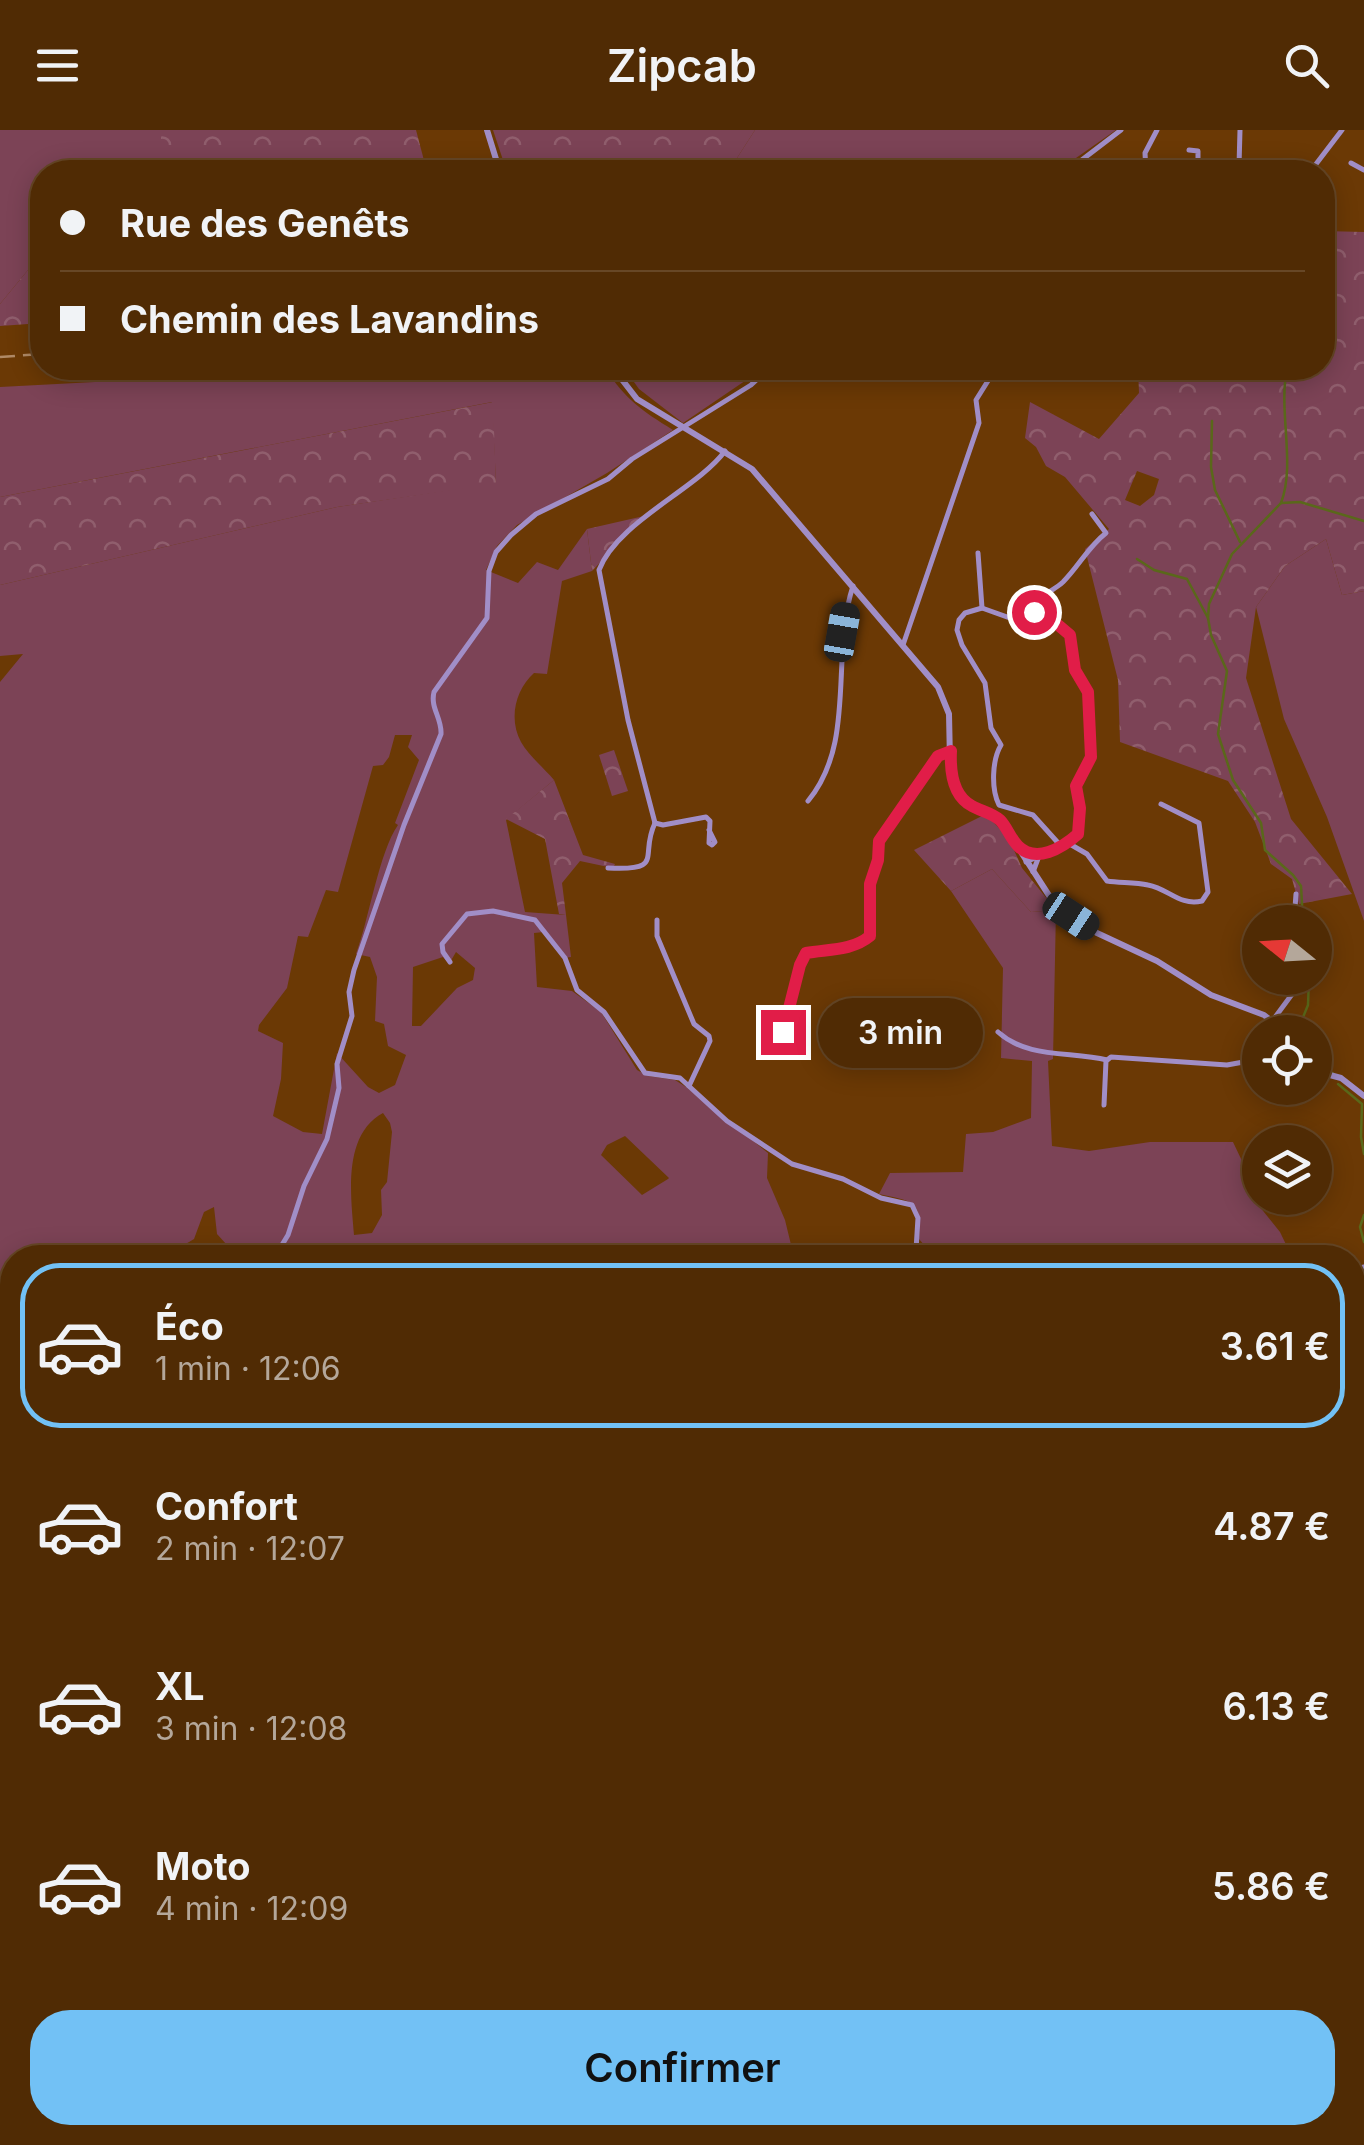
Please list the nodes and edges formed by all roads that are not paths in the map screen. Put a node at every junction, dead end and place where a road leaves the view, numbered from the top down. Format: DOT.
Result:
graph roads {
  1 [pos="487,130"];
  2 [pos="1121,130"];
  3 [pos="1158,130"];
  4 [pos="1240,130"];
  5 [pos="1342,130"];
  6 [pos="1189,150"];
  7 [pos="496,160"];
  8 [pos="1082,160"];
  9 [pos="1145,160"];
  10 [pos="1198,160"];
  11 [pos="1239,160"];
  12 [pos="1318,160"];
  13 [pos="1351,163"];
  14 [pos="1364,170"];
  15 [pos="620,380"];
  16 [pos="756,380"];
  17 [pos="988,380"];
  18 [pos="681,428"];
  19 [pos="725,451"];
  20 [pos="1092,514"];
  21 [pos="978,553"];
  22 [pos="852,586"];
  23 [pos="982,608"];
  24 [pos="1035,618"];
  25 [pos="902,648"];
  26 [pos="951,751"];
  27 [pos="808,801"];
  28 [pos="1160,804"];
  29 [pos="655,822"];
  30 [pos="709,830"];
  31 [pos="1015,844"];
  32 [pos="1064,844"];
  33 [pos="1039,856"];
  34 [pos="1025,862"];
  35 [pos="608,868"];
  36 [pos="1032,875"];
  37 [pos="1296,894"];
  38 [pos="1295,905"];
  39 [pos="658,920"];
  40 [pos="450,962"];
  41 [pos="1261,1015"];
  42 [pos="783,1032"];
  43 [pos="998,1032"];
  44 [pos="1107,1060"];
  45 [pos="1242,1062"];
  46 [pos="1332,1075"];
  47 [pos="689,1086"];
  48 [pos="1364,1096"];
  49 [pos="1104,1105"];
  50 [pos="282,1245"];
  51 [pos="917,1245"];
  1 -- 7 [label="street"];
  2 -- 8 [label="street"];
  3 -- 9 [label="street"];
  4 -- 11 [label="street"];
  5 -- 12 [label="street"];
  6 -- 10 [label="street"];
  13 -- 14 [label="street"];
  15 -- 18 [label="street"];
  16 -- 18 [label="street"];
  17 -- 25 [label="street"];
  18 -- 19 [label="street"];
  18 -- 50 [label="street"];
  19 -- 22 [label="street"];
  19 -- 29 [label="street"];
  20 -- 24 [label="street"];
  21 -- 23 [label="street"];
  22 -- 25 [label="street"];
  22 -- 27 [label="street"];
  23 -- 24 [label="street"];
  23 -- 32 [label="street"];
  24 -- 32 [label="street"];
  25 -- 26 [label="street"];
  26 -- 31 [label="street"];
  26 -- 42 [label="street"];
  28 -- 32 [label="street"];
  29 -- 30 [label="street"];
  29 -- 35 [label="street"];
  31 -- 33 [label="street"];
  31 -- 34 [label="street"];
  32 -- 33 [label="street"];
  33 -- 34 [label="street"];
  33 -- 36 [label="street"];
  34 -- 36 [label="street"];
  36 -- 41 [label="street"];
  37 -- 38 [label="street"];
  39 -- 47 [label="street"];
  40 -- 47 [label="street"];
  43 -- 44 [label="street"];
  44 -- 45 [label="street"];
  44 -- 49 [label="street"];
  46 -- 48 [label="street"];
  47 -- 51 [label="street"];
}
